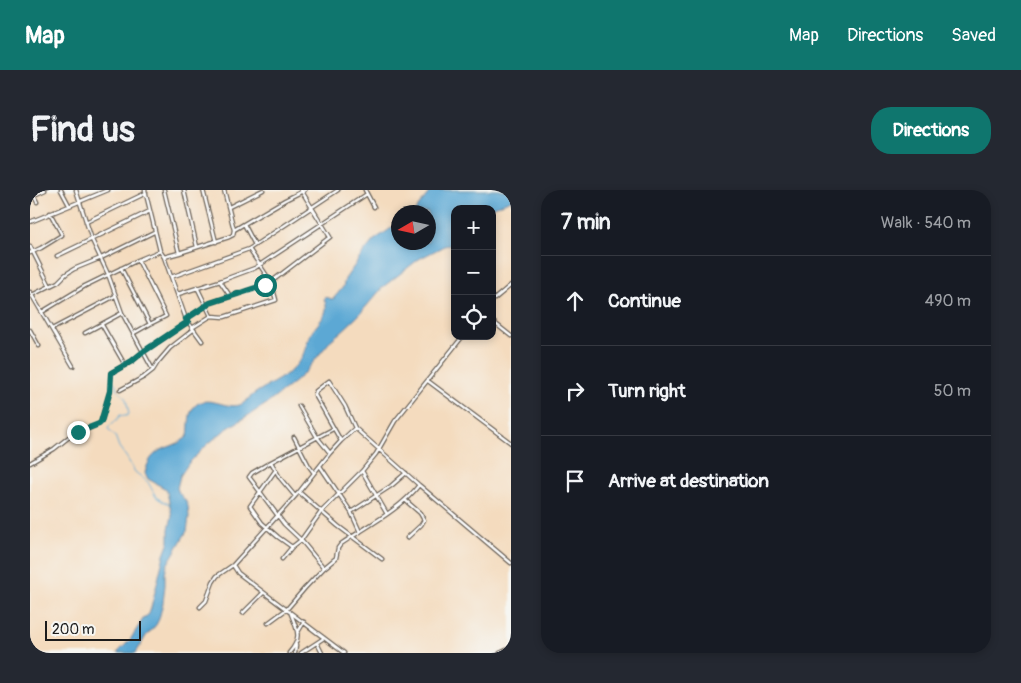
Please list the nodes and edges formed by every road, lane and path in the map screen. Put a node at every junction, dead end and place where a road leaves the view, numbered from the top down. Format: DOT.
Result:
graph roads {
  1 [pos="31,190"];
  2 [pos="45,190"];
  3 [pos="61,190"];
  4 [pos="76,190"];
  5 [pos="108,190"];
  6 [pos="164,190"];
  7 [pos="184,190"];
  8 [pos="203,190"];
  9 [pos="224,190"];
  10 [pos="264,190"];
  11 [pos="303,190"];
  12 [pos="338,190"];
  13 [pos="365,190"];
  14 [pos="145,192"];
  15 [pos="367,194"];
  16 [pos="34,195"];
  17 [pos="79,201"];
  18 [pos="37,202"];
  19 [pos="69,205"];
  20 [pos="229,207"];
  21 [pos="312,207"];
  22 [pos="374,207"];
  23 [pos="150,211"];
  24 [pos="50,213"];
  25 [pos="30,222"];
  26 [pos="86,222"];
  27 [pos="244,224"];
  28 [pos="322,224"];
  29 [pos="234,230"];
  30 [pos="155,232"];
  31 [pos="92,240"];
  32 [pos="216,242"];
  33 [pos="255,245"];
  34 [pos="30,246"];
  35 [pos="197,247"];
  36 [pos="249,249"];
  37 [pos="160,251"];
  38 [pos="31,252"];
  39 [pos="179,253"];
  40 [pos="57,256"];
  41 [pos="164,256"];
  42 [pos="100,258"];
  43 [pos="138,260"];
  44 [pos="260,265"];
  45 [pos="121,268"];
  46 [pos="108,274"];
  47 [pos="170,277"];
  48 [pos="220,281"];
  49 [pos="271,282"];
  50 [pos="511,285"];
  51 [pos="50,286"];
  52 [pos="197,287"];
  53 [pos="30,292"];
  54 [pos="178,294"];
  55 [pos="32,295"];
  56 [pos="115,296"];
  57 [pos="230,296"];
  58 [pos="496,298"];
  59 [pos="206,306"];
  60 [pos="42,312"];
  61 [pos="122,313"];
  62 [pos="211,316"];
  63 [pos="187,320"];
  64 [pos="150,324"];
  65 [pos="496,324"];
  66 [pos="102,325"];
  67 [pos="52,329"];
  68 [pos="192,329"];
  69 [pos="30,330"];
  70 [pos="85,333"];
  71 [pos="134,333"];
  72 [pos="511,336"];
  73 [pos="460,340"];
  74 [pos="202,341"];
  75 [pos="39,346"];
  76 [pos="143,352"];
  77 [pos="125,365"];
  78 [pos="73,366"];
  79 [pos="153,370"];
  80 [pos="428,381"];
  81 [pos="120,390"];
  82 [pos="299,406"];
  83 [pos="355,428"];
  84 [pos="333,429"];
  85 [pos="294,437"];
  86 [pos="318,437"];
  87 [pos="341,441"];
  88 [pos="511,443"];
  89 [pos="298,447"];
  90 [pos="379,448"];
  91 [pos="330,453"];
  92 [pos="271,462"];
  93 [pos="30,463"];
  94 [pos="320,466"];
  95 [pos="275,471"];
  96 [pos="362,471"];
  97 [pos="314,472"];
  98 [pos="406,473"];
  99 [pos="419,485"];
  100 [pos="260,492"];
  101 [pos="299,492"];
  102 [pos="339,494"];
  103 [pos="295,496"];
  104 [pos="377,496"];
  105 [pos="405,500"];
  106 [pos="321,512"];
  107 [pos="350,512"];
  108 [pos="387,514"];
  109 [pos="278,516"];
  110 [pos="267,528"];
  111 [pos="360,532"];
  112 [pos="352,536"];
  113 [pos="407,538"];
  114 [pos="301,540"];
  115 [pos="292,547"];
  116 [pos="282,558"];
  117 [pos="382,559"];
  118 [pos="511,563"];
  119 [pos="233,565"];
  120 [pos="324,568"];
  121 [pos="263,593"];
  122 [pos="200,607"];
  123 [pos="287,609"];
  124 [pos="290,612"];
  125 [pos="243,613"];
  126 [pos="304,622"];
  127 [pos="268,623"];
  128 [pos="298,632"];
  129 [pos="324,638"];
  130 [pos="317,643"];
  131 [pos="296,645"];
  132 [pos="511,648"];
  133 [pos="289,653"];
  134 [pos="295,653"];
  135 [pos="301,653"];
  136 [pos="322,653"];
  137 [pos="344,653"];
  138 [pos="500,653"];
  1 -- 16 [label="street"];
  2 -- 16 [label="street"];
  3 -- 19 [label="street"];
  4 -- 17 [label="street"];
  5 -- 17 [label="street"];
  6 -- 39 [label="street"];
  7 -- 35 [label="street"];
  8 -- 32 [label="street"];
  9 -- 20 [label="street"];
  10 -- 20 [label="street"];
  11 -- 21 [label="street"];
  11 -- 27 [label="street"];
  12 -- 21 [label="street"];
  13 -- 15 [label="street"];
  14 -- 23 [label="street"];
  14 -- 26 [label="street"];
  15 -- 22 [label="street"];
  15 -- 28 [label="street"];
  16 -- 18 [label="street"];
  17 -- 19 [label="street"];
  17 -- 26 [label="street"];
  19 -- 24 [label="street"];
  20 -- 29 [label="street"];
  21 -- 28 [label="street"];
  21 -- 33 [label="street"];
  23 -- 30 [label="street"];
  23 -- 31 [label="street"];
  24 -- 25 [label="street"];
  24 -- 38 [label="street"];
  26 -- 31 [label="street"];
  27 -- 29 [label="street"];
  27 -- 33 [label="street"];
  28 -- 44 [label="street"];
  28 -- 49 [label="street"];
  29 -- 32 [label="street"];
  30 -- 37 [label="street"];
  30 -- 42 [label="street"];
  31 -- 40 [label="street"];
  31 -- 42 [label="street"];
  32 -- 35 [label="street"];
  33 -- 36 [label="street"];
  34 -- 38 [label="street"];
  35 -- 39 [label="street"];
  36 -- 44 [label="street"];
  36 -- 47 [label="street"];
  37 -- 41 [label="street"];
  37 -- 43 [label="street"];
  38 -- 51 [label="street"];
  39 -- 41 [label="street"];
  41 -- 47 [label="street"];
  42 -- 46 [label="street"];
  42 -- 51 [label="street"];
  43 -- 45 [label="street"];
  43 -- 64 [label="street"];
  44 -- 48 [label="street"];
  44 -- 49 [label="street"];
  45 -- 46 [label="street"];
  45 -- 64 [label="street"];
  46 -- 56 [label="street"];
  46 -- 60 [label="street"];
  47 -- 54 [label="street"];
  48 -- 52 [label="street"];
  48 -- 57 [label="street"];
  49 -- 57 [label="street"];
  49 -- 62 [label="street"];
  50 -- 58 [label="street"];
  51 -- 55 [label="street"];
  52 -- 54 [label="street"];
  52 -- 59 [label="street"];
  53 -- 55 [label="street"];
  54 -- 63 [label="street"];
  55 -- 60 [label="street"];
  56 -- 61 [label="street"];
  56 -- 67 [label="street"];
  57 -- 59 [label="street"];
  59 -- 62 [label="street"];
  59 -- 63 [label="street"];
  60 -- 67 [label="street"];
  61 -- 66 [label="street"];
  61 -- 71 [label="street"];
  62 -- 68 [label="street"];
  63 -- 68 [label="street"];
  63 -- 76 [label="street"];
  64 -- 71 [label="street"];
  65 -- 72 [label="street"];
  66 -- 70 [label="street"];
  66 -- 77 [label="street"];
  67 -- 78 [label="street"];
  68 -- 74 [label="street"];
  68 -- 79 [label="street"];
  69 -- 75 [label="street"];
  71 -- 76 [label="street"];
  73 -- 80 [label="street"];
  76 -- 77 [label="street"];
  76 -- 79 [label="street"];
  77 -- 93 [label="street"];
  79 -- 81 [label="street"];
  80 -- 88 [label="street"];
  80 -- 90 [label="street"];
  82 -- 86 [label="street"];
  83 -- 84 [label="street"];
  83 -- 87 [label="street"];
  83 -- 90 [label="street"];
  84 -- 86 [label="street"];
  84 -- 87 [label="street"];
  85 -- 89 [label="street"];
  86 -- 89 [label="street"];
  86 -- 91 [label="street"];
  87 -- 91 [label="street"];
  89 -- 92 [label="street"];
  89 -- 97 [label="street"];
  90 -- 96 [label="street"];
  90 -- 98 [label="street"];
  91 -- 94 [label="street"];
  92 -- 95 [label="street"];
  92 -- 100 [label="street"];
  94 -- 97 [label="street"];
  94 -- 102 [label="street"];
  95 -- 100 [label="street"];
  95 -- 103 [label="street"];
  96 -- 102 [label="street"];
  96 -- 104 [label="street"];
  97 -- 101 [label="street"];
  98 -- 99 [label="street"];
  98 -- 104 [label="street"];
  99 -- 105 [label="street"];
  99 -- 118 [label="street"];
  100 -- 109 [label="street"];
  100 -- 110 [label="street"];
  101 -- 103 [label="street"];
  101 -- 106 [label="street"];
  102 -- 106 [label="street"];
  102 -- 107 [label="street"];
  103 -- 109 [label="street"];
  104 -- 107 [label="street"];
  104 -- 108 [label="street"];
  105 -- 108 [label="street"];
  105 -- 113 [label="street"];
  106 -- 112 [label="street"];
  106 -- 114 [label="street"];
  107 -- 111 [label="street"];
  108 -- 111 [label="street"];
  109 -- 110 [label="street"];
  109 -- 114 [label="street"];
  110 -- 115 [label="street"];
  110 -- 119 [label="street"];
  111 -- 112 [label="street"];
  112 -- 117 [label="street"];
  112 -- 120 [label="street"];
  114 -- 115 [label="street"];
  114 -- 120 [label="street"];
  115 -- 116 [label="street"];
  119 -- 121 [label="street"];
  119 -- 122 [label="street"];
  120 -- 123 [label="street"];
  121 -- 123 [label="street"];
  121 -- 125 [label="street"];
  123 -- 124 [label="street"];
  123 -- 127 [label="street"];
  124 -- 126 [label="street"];
  124 -- 128 [label="street"];
  126 -- 128 [label="street"];
  126 -- 129 [label="street"];
  128 -- 131 [label="street"];
  129 -- 130 [label="street"];
  129 -- 137 [label="street"];
  130 -- 135 [label="street"];
  130 -- 136 [label="street"];
  131 -- 133 [label="street"];
  131 -- 134 [label="street"];
  132 -- 138 [label="street"];
}
